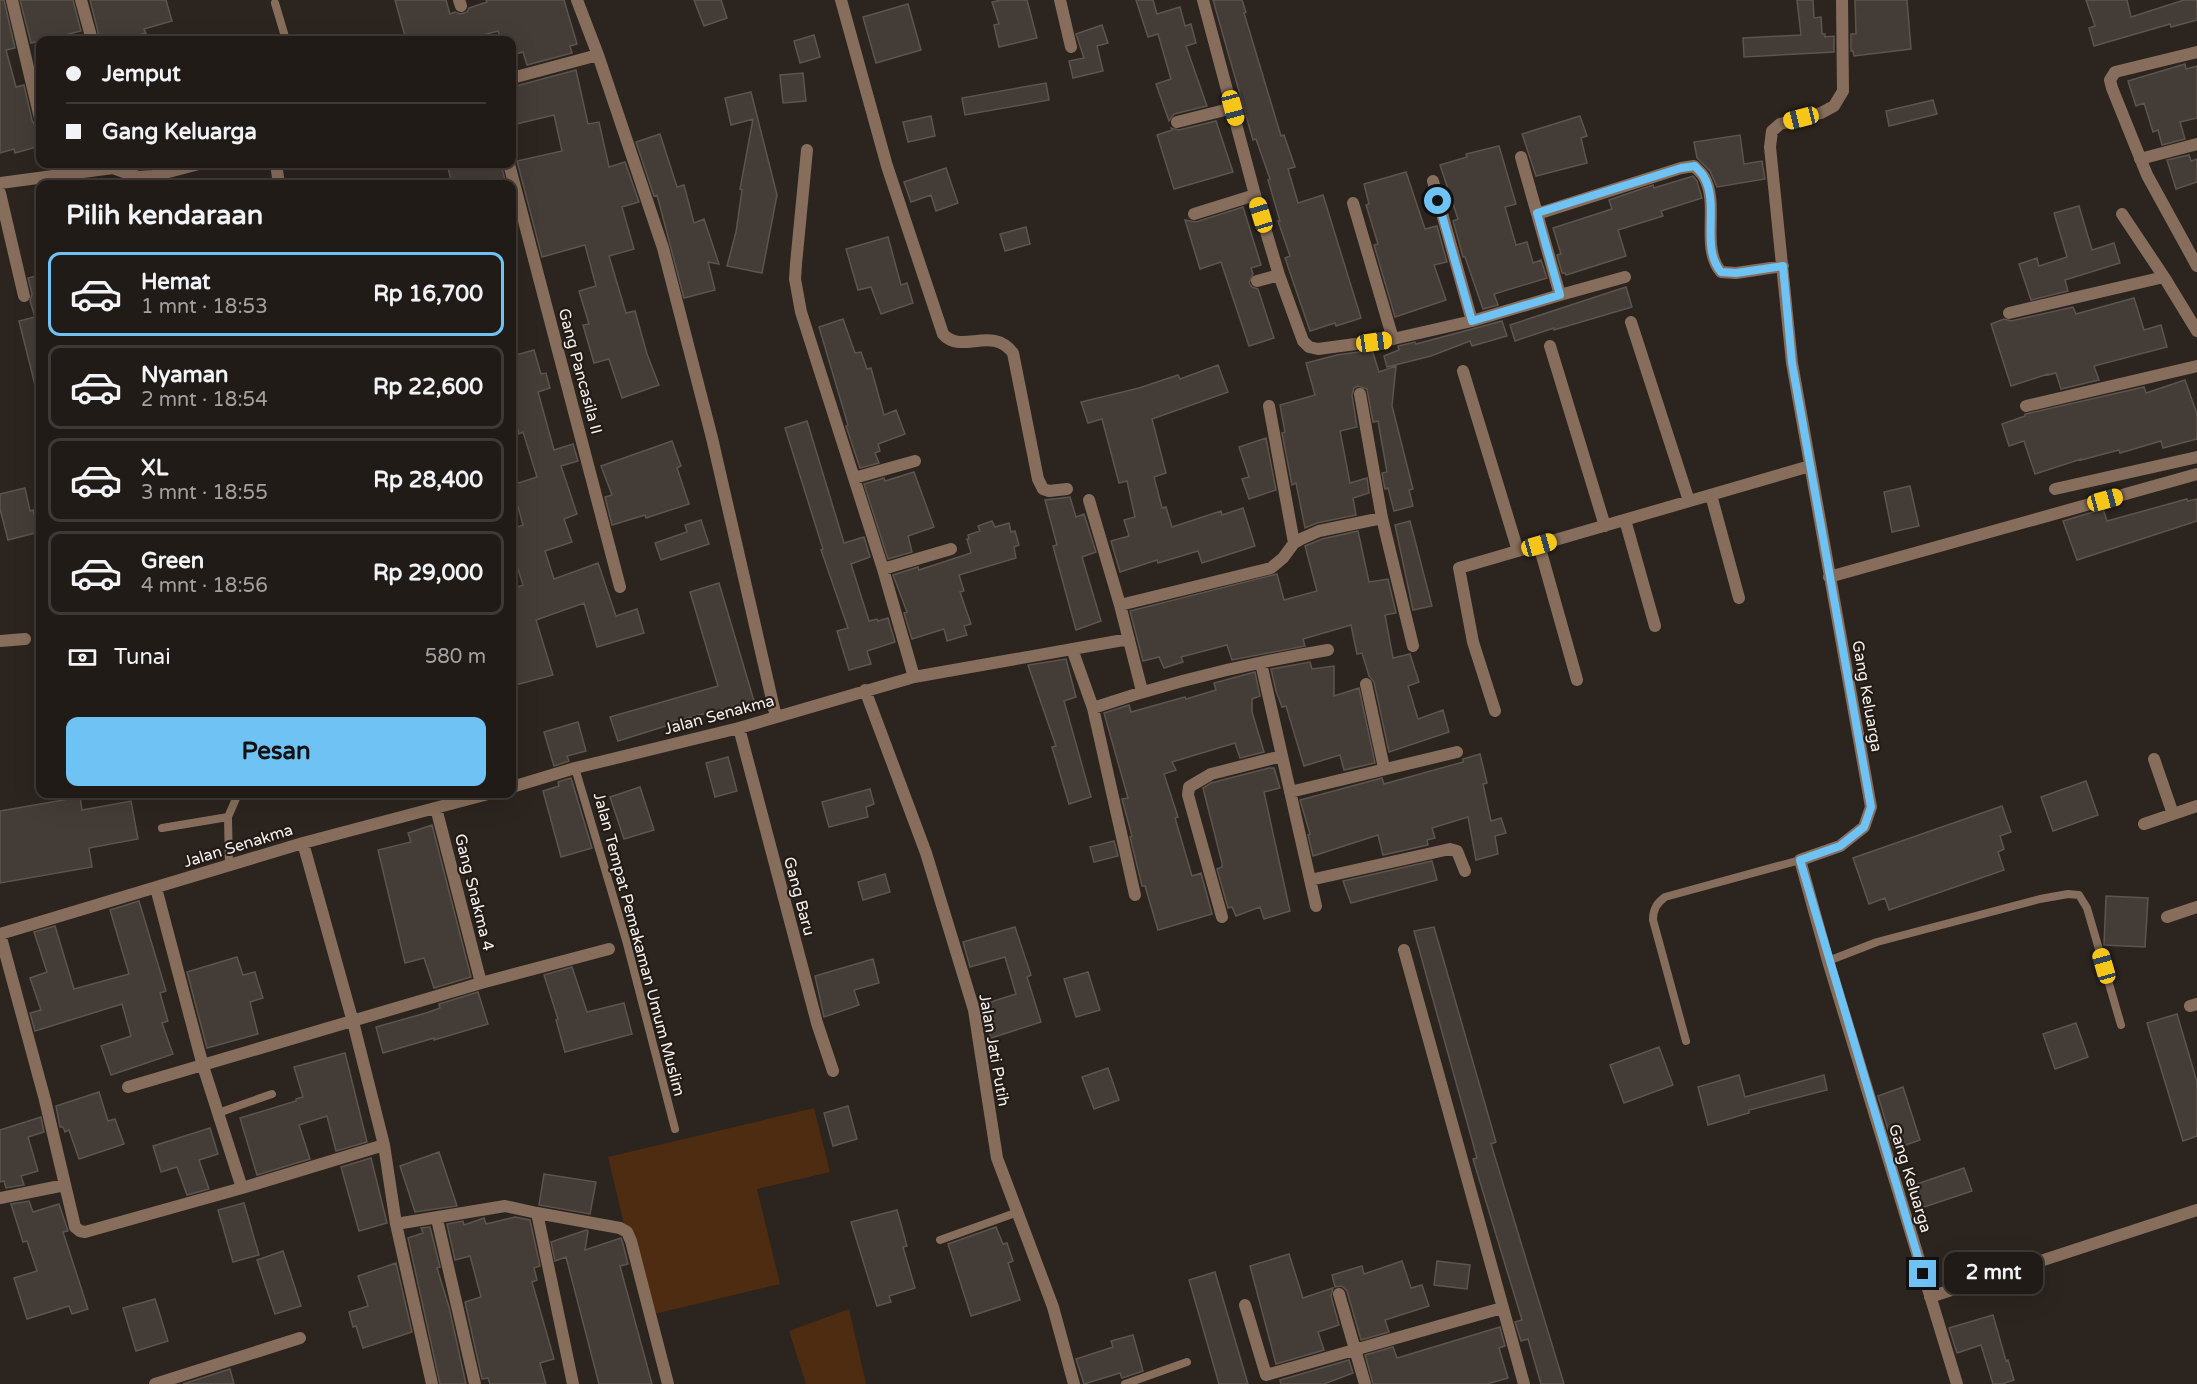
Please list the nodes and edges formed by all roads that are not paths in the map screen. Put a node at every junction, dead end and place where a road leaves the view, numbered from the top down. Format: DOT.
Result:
graph roads {
  1 [pos="12,0"];
  2 [pos="81,0"];
  3 [pos="577,0"];
  4 [pos="841,0"];
  5 [pos="1060,0"];
  6 [pos="1203,0"];
  7 [pos="1842,0"];
  8 [pos="275,3"];
  9 [pos="91,36"];
  10 [pos="285,36"];
  11 [pos="1071,47"];
  12 [pos="2197,52"];
  13 [pos="598,55"];
  14 [pos="516,77"];
  15 [pos="36,101"];
  16 [pos="1233,108"];
  17 [pos="1177,122"];
  18 [pos="2197,144"];
  19 [pos="807,150"];
  20 [pos="1521,157"];
  21 [pos="2140,159"];
  22 [pos="99,168"];
  23 [pos="117,168"];
  24 [pos="184,168"];
  25 [pos="51,169"];
  26 [pos="80,171"];
  27 [pos="82,180"];
  28 [pos="1432,181"];
  29 [pos="0,183"];
  30 [pos="516,191"];
  31 [pos="0,193"];
  32 [pos="1255,195"];
  33 [pos="1353,203"];
  34 [pos="1537,213"];
  35 [pos="1194,214"];
  36 [pos="2122,214"];
  37 [pos="2195,260"];
  38 [pos="1783,266"];
  39 [pos="1279,275"];
  40 [pos="1624,277"];
  41 [pos="2164,277"];
  42 [pos="1257,281"];
  43 [pos="1560,295"];
  44 [pos="24,296"];
  45 [pos="2009,313"];
  46 [pos="1472,321"];
  47 [pos="1631,322"];
  48 [pos="2197,331"];
  49 [pos="1393,339"];
  50 [pos="1550,346"];
  51 [pos="2197,366"];
  52 [pos="1463,372"];
  53 [pos="1360,394"];
  54 [pos="1269,406"];
  55 [pos="2026,406"];
  56 [pos="2197,458"];
  57 [pos="915,461"];
  58 [pos="1810,466"];
  59 [pos="2197,474"];
  60 [pos="854,478"];
  61 [pos="1067,489"];
  62 [pos="2055,489"];
  63 [pos="1712,495"];
  64 [pos="1089,500"];
  65 [pos="1689,501"];
  66 [pos="1382,518"];
  67 [pos="1625,520"];
  68 [pos="1605,526"];
  69 [pos="1294,543"];
  70 [pos="1539,545"];
  71 [pos="951,549"];
  72 [pos="1518,551"];
  73 [pos="883,569"];
  74 [pos="1829,577"];
  75 [pos="620,587"];
  76 [pos="1739,598"];
  77 [pos="1120,605"];
  78 [pos="1655,626"];
  79 [pos="25,639"];
  80 [pos="1129,639"];
  81 [pos="0,641"];
  82 [pos="1413,646"];
  83 [pos="1072,649"];
  84 [pos="1328,650"];
  85 [pos="1261,663"];
  86 [pos="914,677"];
  87 [pos="1577,680"];
  88 [pos="1366,684"];
  89 [pos="865,690"];
  90 [pos="1142,691"];
  91 [pos="1093,708"];
  92 [pos="1495,711"];
  93 [pos="776,717"];
  94 [pos="739,728"];
  95 [pos="1457,752"];
  96 [pos="1282,756"];
  97 [pos="2154,759"];
  98 [pos="574,768"];
  99 [pos="1384,768"];
  100 [pos="516,786"];
  101 [pos="1290,792"];
  102 [pos="235,798"];
  103 [pos="473,798"];
  104 [pos="2197,807"];
  105 [pos="436,808"];
  106 [pos="2173,814"];
  107 [pos="228,817"];
  108 [pos="2144,824"];
  109 [pos="162,828"];
  110 [pos="303,843"];
  111 [pos="1800,860"];
  112 [pos="228,866"];
  113 [pos="1465,871"];
  114 [pos="1310,880"];
  115 [pos="156,888"];
  116 [pos="1135,895"];
  117 [pos="1316,906"];
  118 [pos="2197,907"];
  119 [pos="1222,917"];
  120 [pos="2167,917"];
  121 [pos="0,934"];
  122 [pos="609,949"];
  123 [pos="1404,950"];
  124 [pos="1828,961"];
  125 [pos="481,983"];
  126 [pos="352,1022"];
  127 [pos="2121,1025"];
  128 [pos="1686,1041"];
  129 [pos="203,1066"];
  130 [pos="833,1071"];
  131 [pos="128,1087"];
  132 [pos="272,1094"];
  133 [pos="219,1113"];
  134 [pos="675,1129"];
  135 [pos="384,1145"];
  136 [pos="65,1185"];
  137 [pos="242,1188"];
  138 [pos="0,1198"];
  139 [pos="2197,1210"];
  140 [pos="1018,1212"];
  141 [pos="537,1213"];
  142 [pos="437,1219"];
  143 [pos="396,1224"];
  144 [pos="940,1240"];
  145 [pos="1339,1294"];
  146 [pos="1930,1297"];
  147 [pos="1245,1305"];
  148 [pos="1502,1308"];
  149 [pos="300,1338"];
  150 [pos="1355,1349"];
  151 [pos="1187,1362"];
  152 [pos="1267,1379"];
  153 [pos="155,1384"];
  154 [pos="432,1384"];
  155 [pos="475,1384"];
  156 [pos="573,1384"];
  157 [pos="668,1384"];
  158 [pos="1074,1384"];
  159 [pos="1125,1384"];
  160 [pos="1365,1384"];
  161 [pos="1524,1384"];
  162 [pos="1958,1384"];
  1 -- 15 [label="street"];
  2 -- 9 [label="street"];
  3 -- 13 [label="street"];
  4 -- 61 [label="street"];
  5 -- 11 [label="street"];
  6 -- 16 [label="street"];
  7 -- 38 [label="street, Gang Keluarga"];
  8 -- 10 [label="lane"];
  12 -- 21 [label="street"];
  13 -- 14 [label="street"];
  13 -- 93 [label="street"];
  16 -- 17 [label="street"];
  16 -- 32 [label="street"];
  18 -- 21 [label="street"];
  19 -- 60 [label="street"];
  20 -- 34 [label="street"];
  21 -- 37 [label="street"];
  22 -- 26 [label="street"];
  23 -- 24 [label="street"];
  25 -- 26 [label="street"];
  25 -- 29 [label="street"];
  26 -- 27 [label="street"];
  28 -- 46 [label="street"];
  30 -- 75 [label="street, Gang Pancasila II"];
  31 -- 44 [label="street"];
  32 -- 35 [label="street"];
  32 -- 39 [label="street"];
  33 -- 49 [label="street"];
  34 -- 38 [label="street"];
  34 -- 43 [label="street"];
  36 -- 41 [label="street"];
  38 -- 58 [label="street, Gang Keluarga"];
  39 -- 42 [label="street"];
  39 -- 49 [label="street"];
  40 -- 43 [label="street"];
  41 -- 45 [label="street"];
  41 -- 48 [label="street"];
  43 -- 46 [label="street"];
  46 -- 49 [label="street"];
  47 -- 65 [label="street"];
  50 -- 68 [label="street"];
  51 -- 55 [label="street"];
  52 -- 72 [label="street"];
  53 -- 66 [label="street"];
  54 -- 69 [label="street"];
  56 -- 62 [label="street"];
  57 -- 60 [label="street"];
  58 -- 63 [label="street"];
  58 -- 74 [label="street, Gang Keluarga"];
  59 -- 74 [label="street"];
  60 -- 73 [label="street"];
  63 -- 65 [label="street"];
  63 -- 76 [label="street"];
  64 -- 77 [label="street"];
  65 -- 67 [label="street"];
  66 -- 69 [label="street"];
  66 -- 82 [label="street"];
  67 -- 68 [label="street"];
  67 -- 78 [label="street"];
  68 -- 70 [label="street"];
  69 -- 77 [label="street"];
  70 -- 72 [label="street"];
  70 -- 87 [label="street"];
  71 -- 73 [label="street"];
  72 -- 92 [label="street"];
  73 -- 86 [label="street"];
  74 -- 111 [label="street, Gang Keluarga"];
  77 -- 80 [label="street"];
  79 -- 81 [label="street"];
  80 -- 83 [label="street, Jalan Senakma"];
  80 -- 90 [label="street"];
  83 -- 86 [label="street, Jalan Senakma"];
  83 -- 91 [label="street"];
  84 -- 85 [label="street"];
  85 -- 90 [label="street"];
  85 -- 96 [label="street"];
  86 -- 89 [label="street, Jalan Senakma"];
  88 -- 99 [label="street"];
  89 -- 93 [label="street, Jalan Senakma"];
  89 -- 140 [label="street, Jalan Jati Putih"];
  90 -- 91 [label="street"];
  91 -- 116 [label="street"];
  93 -- 94 [label="street, Jalan Senakma"];
  94 -- 98 [label="street, Jalan Senakma"];
  94 -- 130 [label="street, Gang Baru"];
  95 -- 99 [label="street"];
  96 -- 101 [label="street"];
  96 -- 119 [label="street"];
  97 -- 106 [label="street"];
  98 -- 100 [label="street, Jalan Senakma"];
  98 -- 134 [label="lane, Jalan Tempat Pemakaman Umum Muslim"];
  99 -- 101 [label="street"];
  101 -- 114 [label="street"];
  102 -- 107 [label="lane"];
  103 -- 105 [label="street, Jalan Senakma"];
  104 -- 106 [label="street"];
  105 -- 110 [label="street, Jalan Senakma"];
  105 -- 125 [label="street, Gang Snakma 4"];
  106 -- 108 [label="street"];
  107 -- 109 [label="lane"];
  107 -- 112 [label="lane"];
  110 -- 112 [label="street, Jalan Senakma"];
  110 -- 126 [label="street"];
  111 -- 124 [label="street, Gang Keluarga"];
  111 -- 128 [label="lane"];
  112 -- 115 [label="street, Jalan Senakma"];
  113 -- 114 [label="street"];
  114 -- 117 [label="street"];
  115 -- 121 [label="street, Jalan Senakma"];
  115 -- 129 [label="street"];
  118 -- 120 [label="street"];
  121 -- 136 [label="street"];
  122 -- 125 [label="street"];
  123 -- 148 [label="street"];
  124 -- 127 [label="lane"];
  124 -- 146 [label="street, Gang Keluarga"];
  125 -- 126 [label="street"];
  126 -- 129 [label="street"];
  126 -- 135 [label="street"];
  129 -- 131 [label="street"];
  129 -- 133 [label="street"];
  132 -- 133 [label="lane"];
  133 -- 137 [label="street"];
  135 -- 137 [label="street"];
  135 -- 143 [label="street"];
  136 -- 137 [label="street"];
  136 -- 138 [label="street"];
  139 -- 146 [label="street"];
  140 -- 144 [label="lane"];
  140 -- 158 [label="street, Jalan Jati Putih"];
  141 -- 142 [label="street"];
  141 -- 156 [label="street"];
  141 -- 157 [label="street"];
  142 -- 143 [label="street"];
  142 -- 155 [label="street"];
  143 -- 154 [label="street"];
  145 -- 150 [label="street"];
  146 -- 162 [label="street, Gang Keluarga"];
  147 -- 152 [label="street"];
  148 -- 150 [label="street"];
  148 -- 161 [label="street"];
  149 -- 153 [label="street"];
  150 -- 152 [label="street"];
  150 -- 160 [label="street"];
  151 -- 159 [label="lane"];
}
